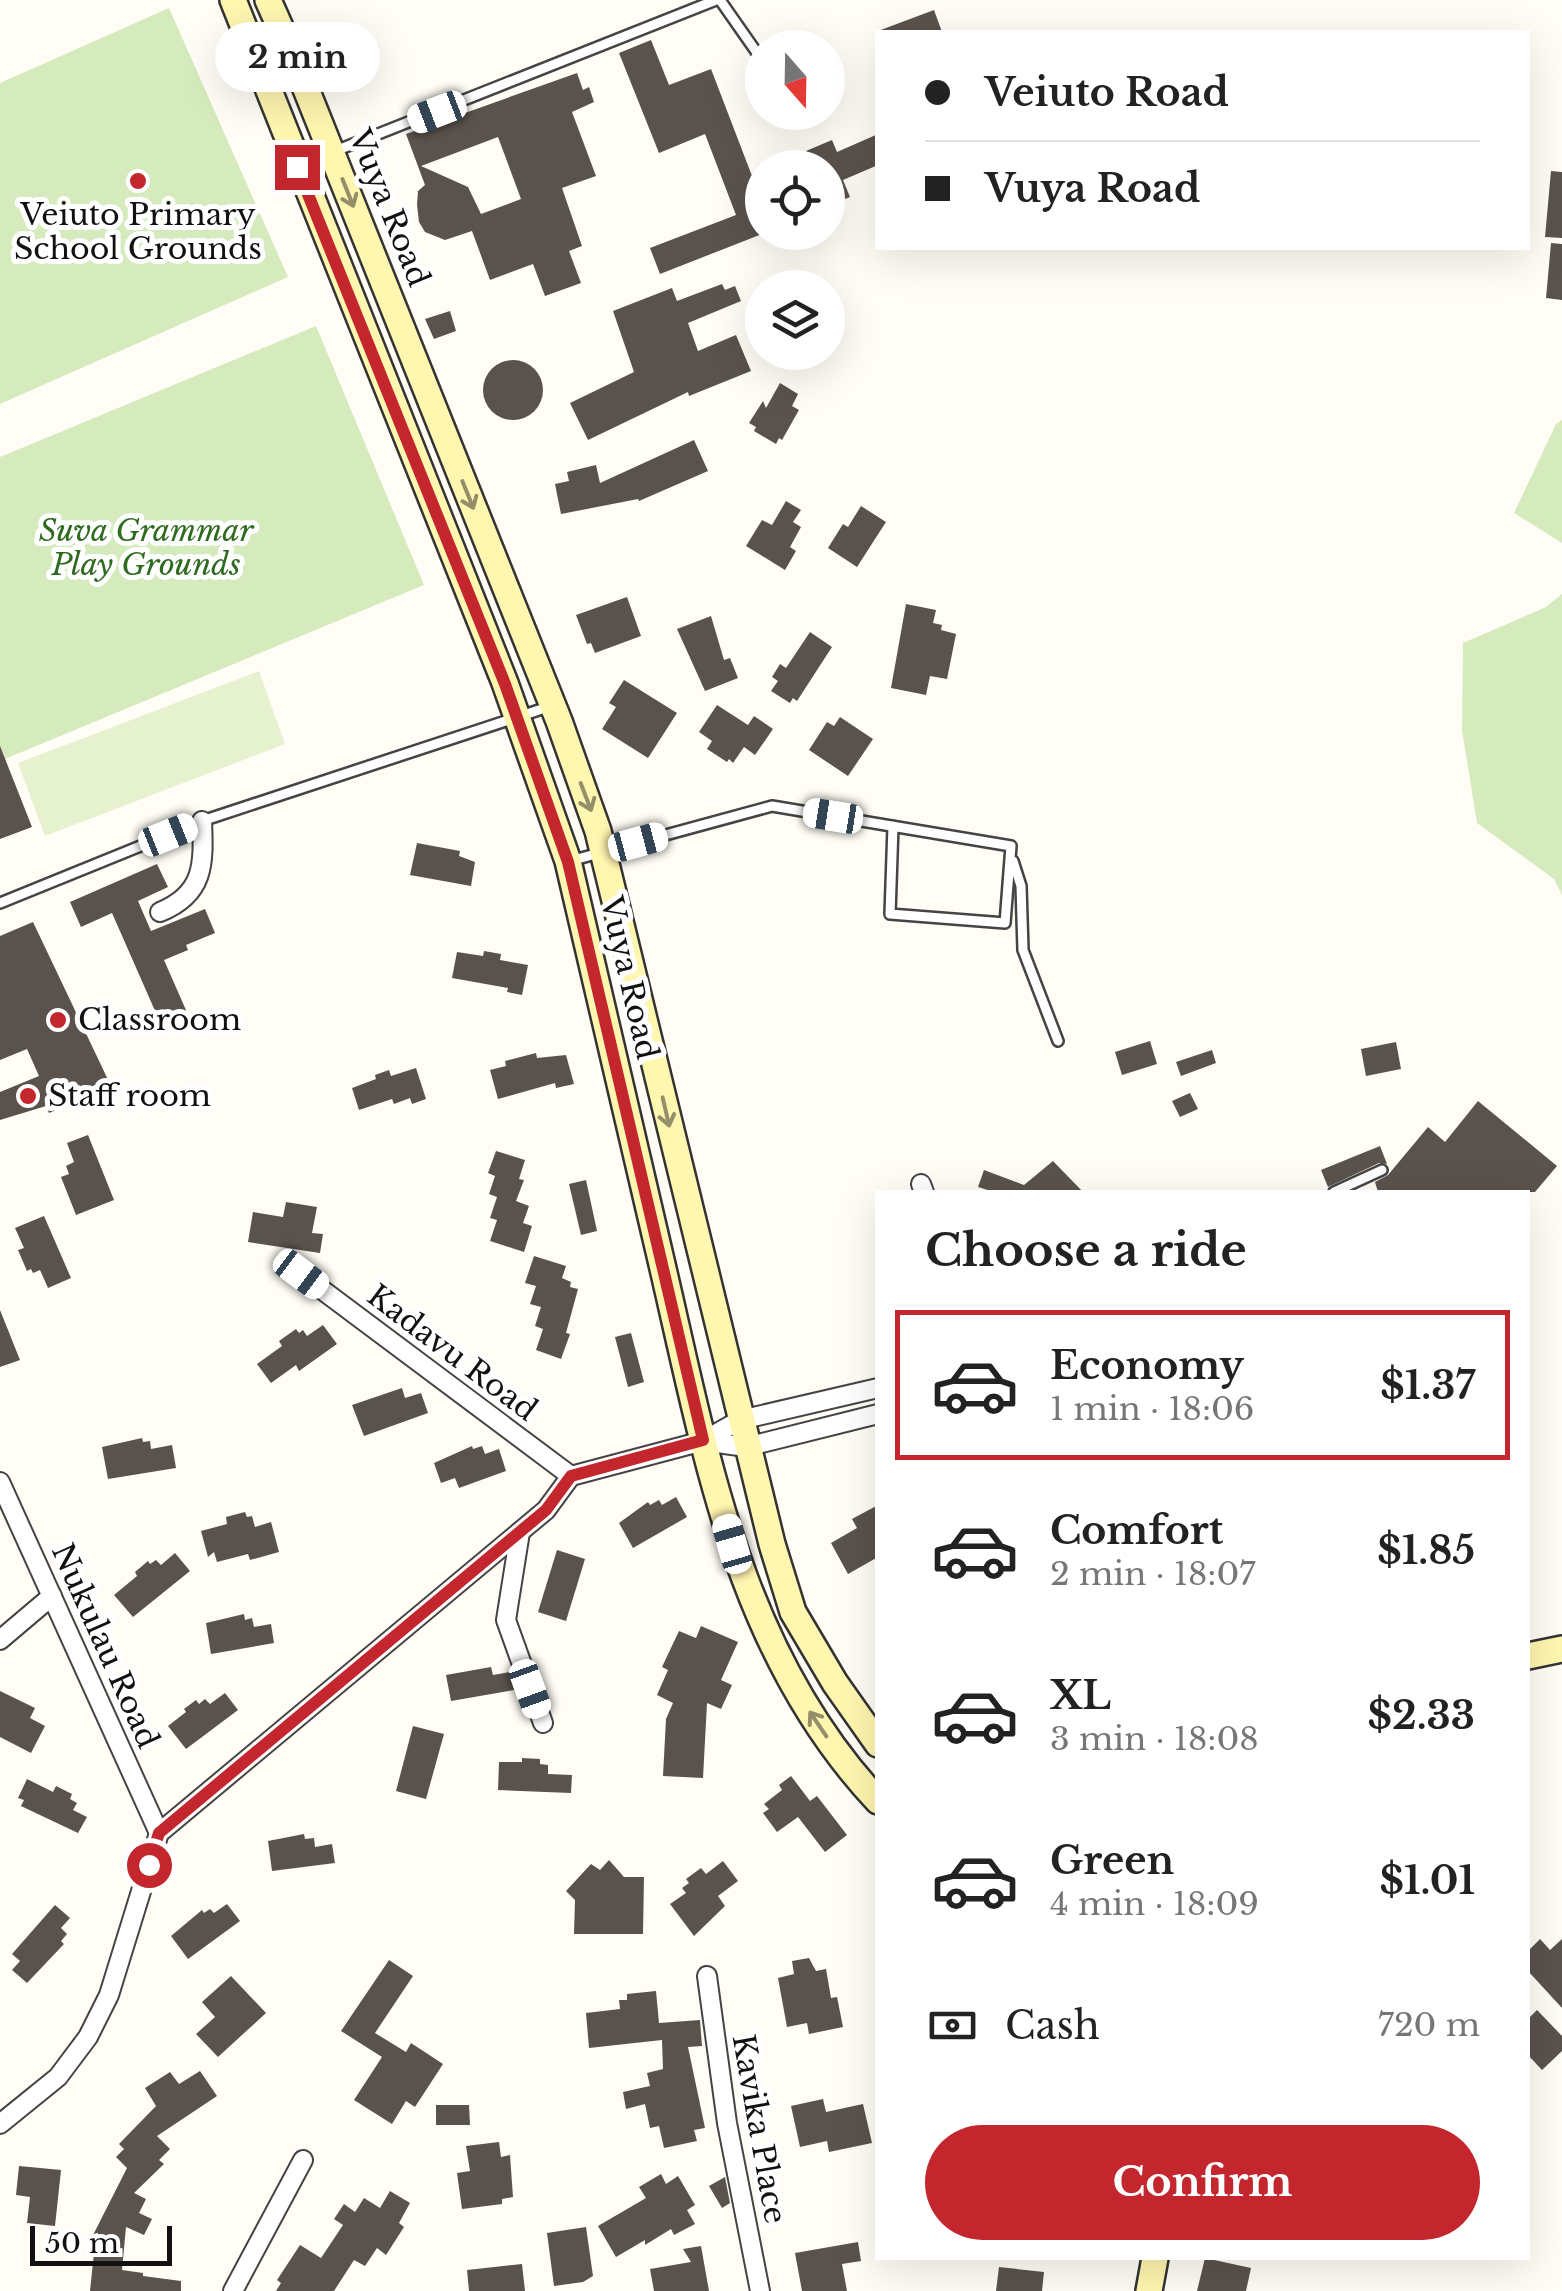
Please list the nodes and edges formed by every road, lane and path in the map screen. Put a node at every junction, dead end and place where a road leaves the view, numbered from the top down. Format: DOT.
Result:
graph roads {
  1 [pos="232,0"];
  2 [pos="268,0"];
  3 [pos="718,0"];
  4 [pos="745,37"];
  5 [pos="332,153"];
  6 [pos="297,167"];
  7 [pos="553,706"];
  8 [pos="518,717"];
  9 [pos="202,821"];
  10 [pos="894,826"];
  11 [pos="604,852"];
  12 [pos="1010,854"];
  13 [pos="568,862"];
  14 [pos="0,903"];
  15 [pos="160,912"];
  16 [pos="1058,1041"];
  17 [pos="1382,1170"];
  18 [pos="1338,1190"];
  19 [pos="301,1274"];
  20 [pos="875,1389"];
  21 [pos="875,1415"];
  22 [pos="740,1420"];
  23 [pos="703,1440"];
  24 [pos="746,1448"];
  25 [pos="571,1476"];
  26 [pos="0,1482"];
  27 [pos="520,1532"];
  28 [pos="52,1596"];
  29 [pos="0,1640"];
  30 [pos="1562,1648"];
  31 [pos="1530,1656"];
  32 [pos="543,1723"];
  33 [pos="875,1740"];
  34 [pos="875,1797"];
  35 [pos="159,1833"];
  36 [pos="707,1976"];
  37 [pos="2,2119"];
  38 [pos="304,2160"];
  39 [pos="1155,2260"];
  40 [pos="233,2291"];
  41 [pos="760,2291"];
  42 [pos="1149,2291"];
  1 -- 6 [label="main road, Vuya Road"];
  2 -- 5 [label="main road, Vuya Road"];
  3 -- 4 [label="lane"];
  3 -- 5 [label="lane"];
  5 -- 6 [label="lane"];
  5 -- 7 [label="main road, Vuya Road, one-way"];
  6 -- 8 [label="main road, Vuya Road"];
  7 -- 8 [label="lane"];
  7 -- 11 [label="main road, Vuya Road, one-way"];
  8 -- 9 [label="lane"];
  8 -- 13 [label="main road, Vuya Road"];
  9 -- 14 [label="lane"];
  9 -- 15 [label="street"];
  10 -- 11 [label="lane"];
  10 -- 12 [label="lane"];
  10 -- 12 [label="lane"];
  11 -- 13 [label="lane"];
  11 -- 22 [label="main road, Vuya Road, one-way"];
  12 -- 16 [label="lane"];
  13 -- 23 [label="main road, Vuya Road"];
  17 -- 18 [label="lane"];
  19 -- 25 [label="street, Kadavu Road"];
  20 -- 22 [label="street"];
  21 -- 24 [label="street"];
  22 -- 23 [label="street"];
  22 -- 24 [label="main road, Vuya Road"];
  23 -- 24 [label="street"];
  23 -- 25 [label="street"];
  34 -- 23 [label="main road, Vuya Road, one-way"];
  24 -- 33 [label="main road, Vuya Road"];
  25 -- 27 [label="street"];
  26 -- 28 [label="street, Nukulau Road"];
  27 -- 32 [label="street"];
  27 -- 35 [label="street"];
  28 -- 29 [label="street"];
  28 -- 35 [label="street, Nukulau Road"];
  30 -- 31 [label="main road"];
  35 -- 37 [label="street"];
  36 -- 41 [label="street, Kavika Place"];
  38 -- 40 [label="street"];
  39 -- 42 [label="main road"];
}
